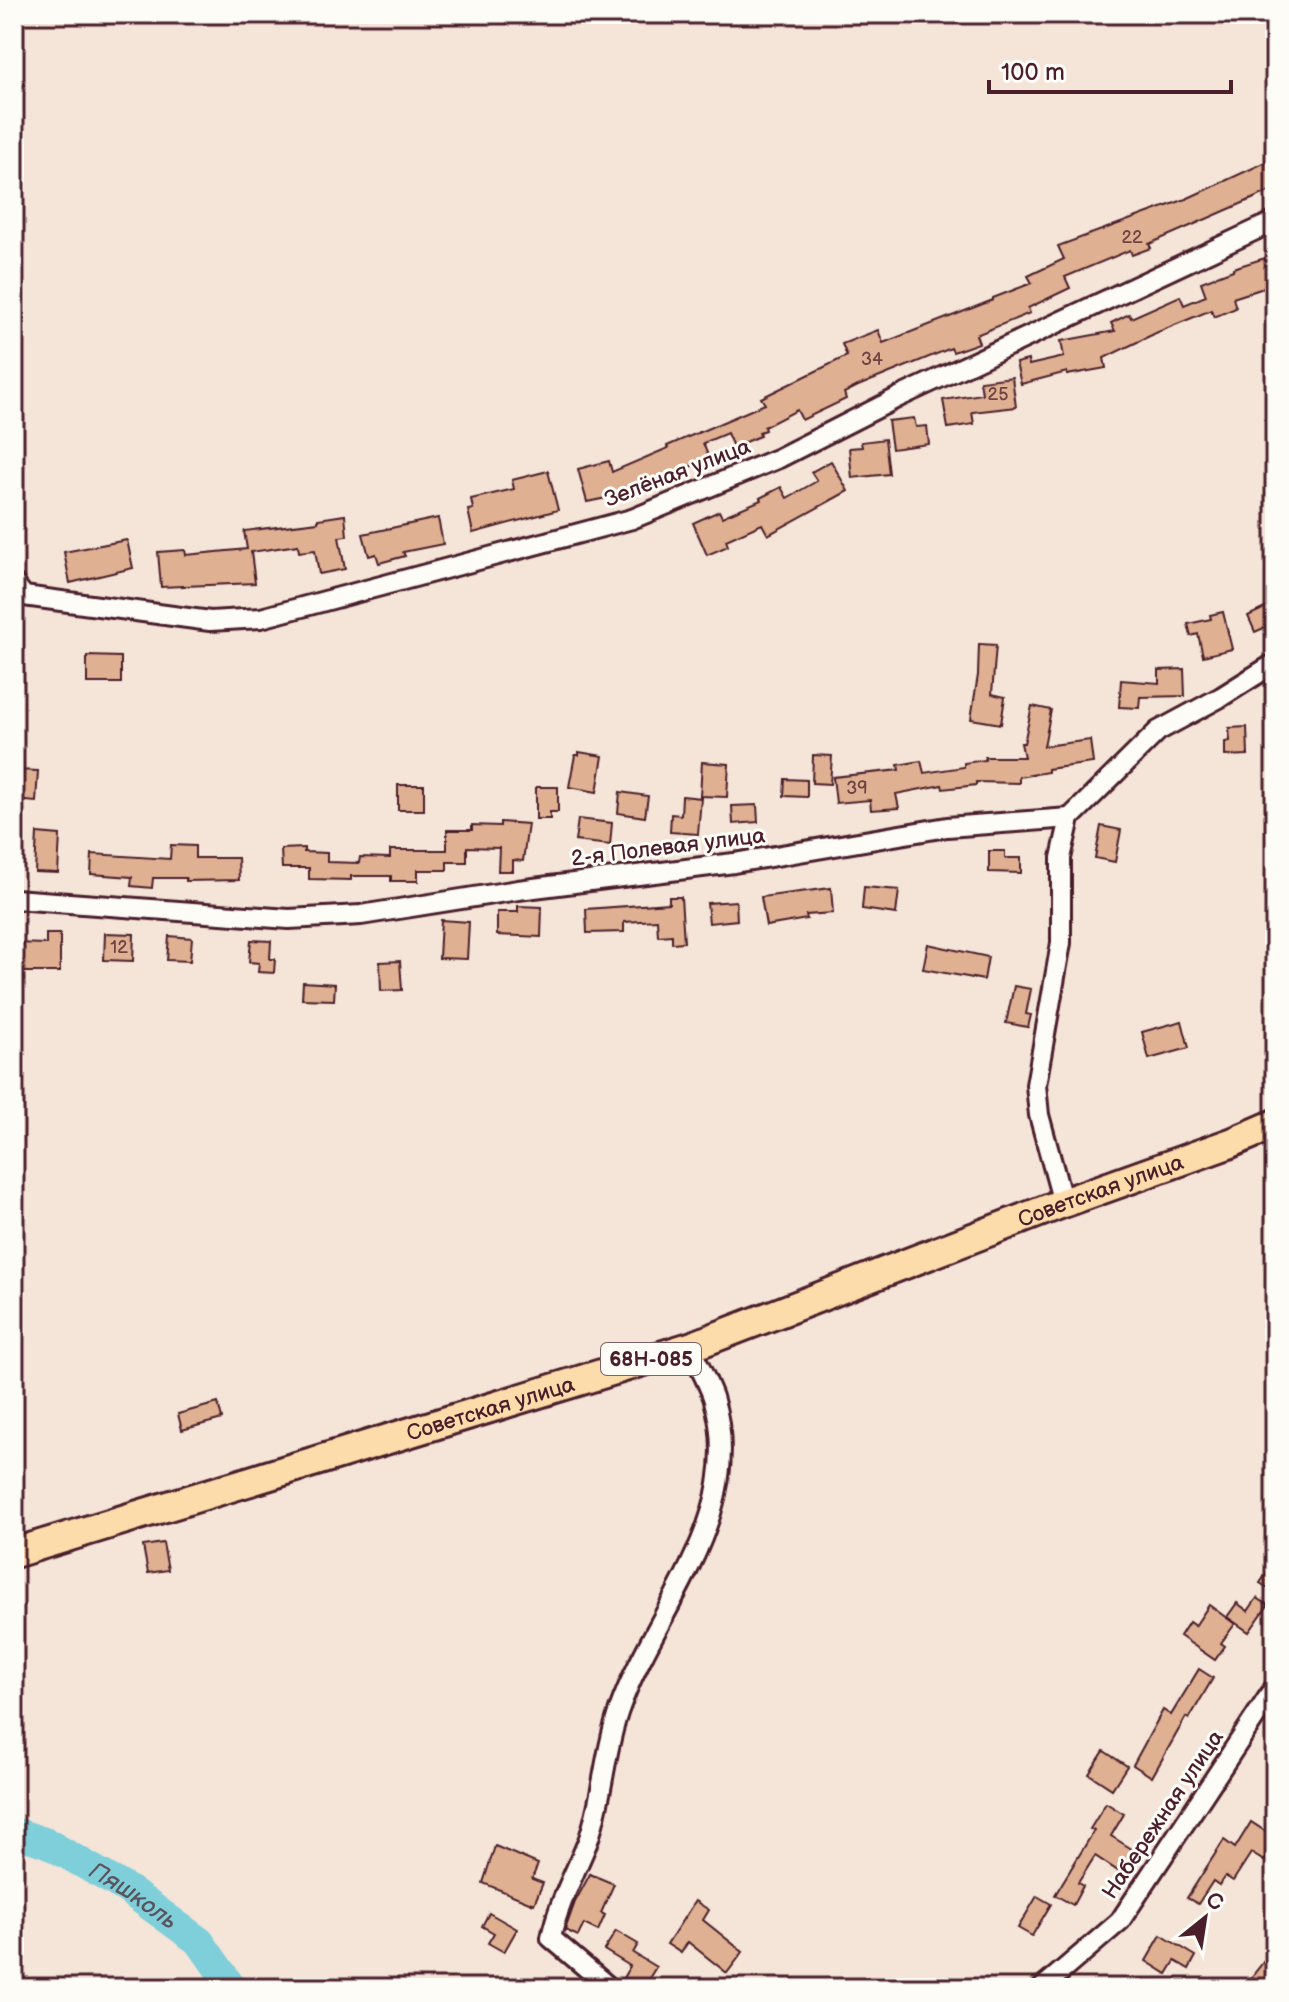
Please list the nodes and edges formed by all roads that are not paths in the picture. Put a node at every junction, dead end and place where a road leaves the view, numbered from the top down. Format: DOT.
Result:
graph roads {
  1 [pos="1275,221"];
  2 [pos="14,583"];
  3 [pos="1275,663"];
  4 [pos="1070,818"];
  5 [pos="14,899"];
  6 [pos="1275,1124"];
  7 [pos="1063,1203"];
  8 [pos="690,1347"];
  9 [pos="14,1553"];
  10 [pos="1275,1687"];
  11 [pos="610,1988"];
  12 [pos="1042,1988"];
  1 -- 2 [label="street, Зелёная улица"];
  3 -- 4 [label="street"];
  4 -- 5 [label="street, 2-я Полевая улица"];
  4 -- 7 [label="street"];
  6 -- 7 [label="main road, Советская улица / 68Н-085"];
  7 -- 8 [label="main road, Советская улица / 68Н-085"];
  8 -- 9 [label="main road, Советская улица / 68Н-085"];
  8 -- 11 [label="street"];
  10 -- 12 [label="street, Набережная улица"];
}
